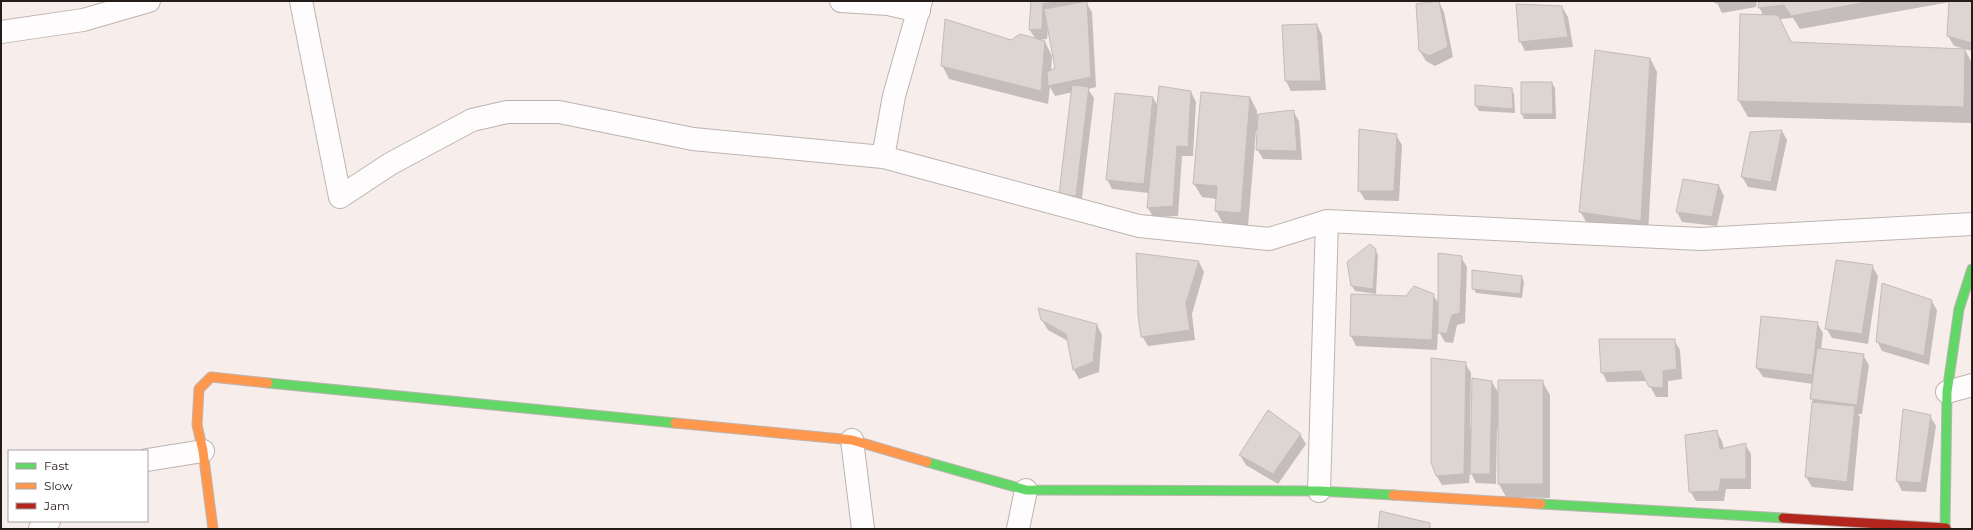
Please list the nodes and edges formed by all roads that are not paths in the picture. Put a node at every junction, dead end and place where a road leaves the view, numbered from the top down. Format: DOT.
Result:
graph roads {
  1 [pos="150,1"];
  2 [pos="301,1"];
  3 [pos="841,1"];
  4 [pos="920,6"];
  5 [pos="82,10"];
  6 [pos="1,32"];
  7 [pos="882,157"];
  8 [pos="1327,222"];
  9 [pos="1972,224"];
  10 [pos="1972,268"];
  11 [pos="1972,385"];
  12 [pos="1947,392"];
  13 [pos="852,440"];
  14 [pos="203,451"];
  15 [pos="148,460"];
  16 [pos="1026,490"];
  17 [pos="1319,491"];
  18 [pos="48,522"];
  19 [pos="1945,528"];
  20 [pos="40,529"];
  21 [pos="213,529"];
  22 [pos="863,529"];
  23 [pos="1018,529"];
  1 -- 5 [label="street"];
  2 -- 7 [label="street"];
  3 -- 4 [label="street"];
  4 -- 7 [label="street"];
  5 -- 6 [label="street"];
  7 -- 8 [label="street"];
  8 -- 9 [label="street"];
  8 -- 17 [label="street"];
  10 -- 12 [label="street"];
  11 -- 12 [label="street"];
  12 -- 19 [label="street"];
  13 -- 14 [label="street"];
  13 -- 16 [label="street"];
  13 -- 22 [label="street"];
  14 -- 15 [label="street"];
  14 -- 21 [label="street"];
  16 -- 17 [label="street"];
  16 -- 23 [label="street"];
  17 -- 19 [label="street"];
  18 -- 20 [label="street"];
}
